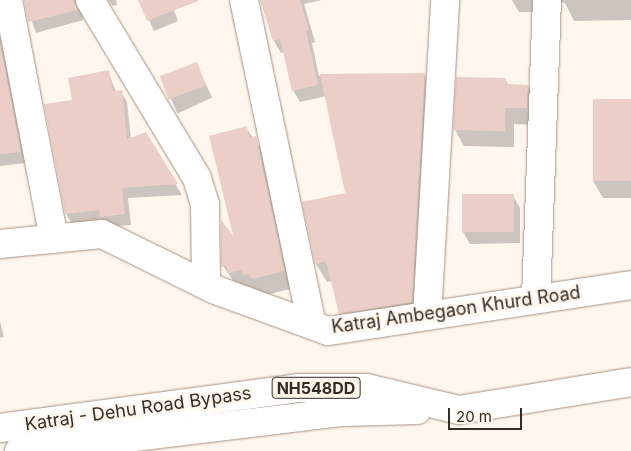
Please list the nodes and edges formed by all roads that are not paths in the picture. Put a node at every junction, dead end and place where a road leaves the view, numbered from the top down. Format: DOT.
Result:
graph roads {
  1 [pos="8,0"];
  2 [pos="90,0"];
  3 [pos="244,0"];
  4 [pos="445,0"];
  5 [pos="547,0"];
  6 [pos="54,239"];
  7 [pos="0,244"];
  8 [pos="206,285"];
  9 [pos="631,285"];
  10 [pos="536,300"];
  11 [pos="427,316"];
  12 [pos="312,325"];
  13 [pos="631,382"];
  14 [pos="459,410"];
  15 [pos="0,428"];
  16 [pos="19,451"];
  1 -- 6 [label="main road"];
  2 -- 8 [label="main road"];
  3 -- 12 [label="main road"];
  4 -- 11 [label="main road"];
  5 -- 10 [label="main road"];
  6 -- 7 [label="main road, Katraj Ambegaon Khurd Road"];
  6 -- 8 [label="main road, Katraj Ambegaon Khurd Road"];
  8 -- 12 [label="main road, Katraj Ambegaon Khurd Road"];
  9 -- 10 [label="main road, Katraj Ambegaon Khurd Road"];
  10 -- 11 [label="main road, Katraj Ambegaon Khurd Road"];
  11 -- 12 [label="main road, Katraj Ambegaon Khurd Road"];
  13 -- 14 [label="main road, Katraj - Dehu Road Bypass / NH548DD"];
  14 -- 15 [label="main road, Katraj - Dehu Road Bypass / NH548DD"];
  14 -- 16 [label="main road"];
}
